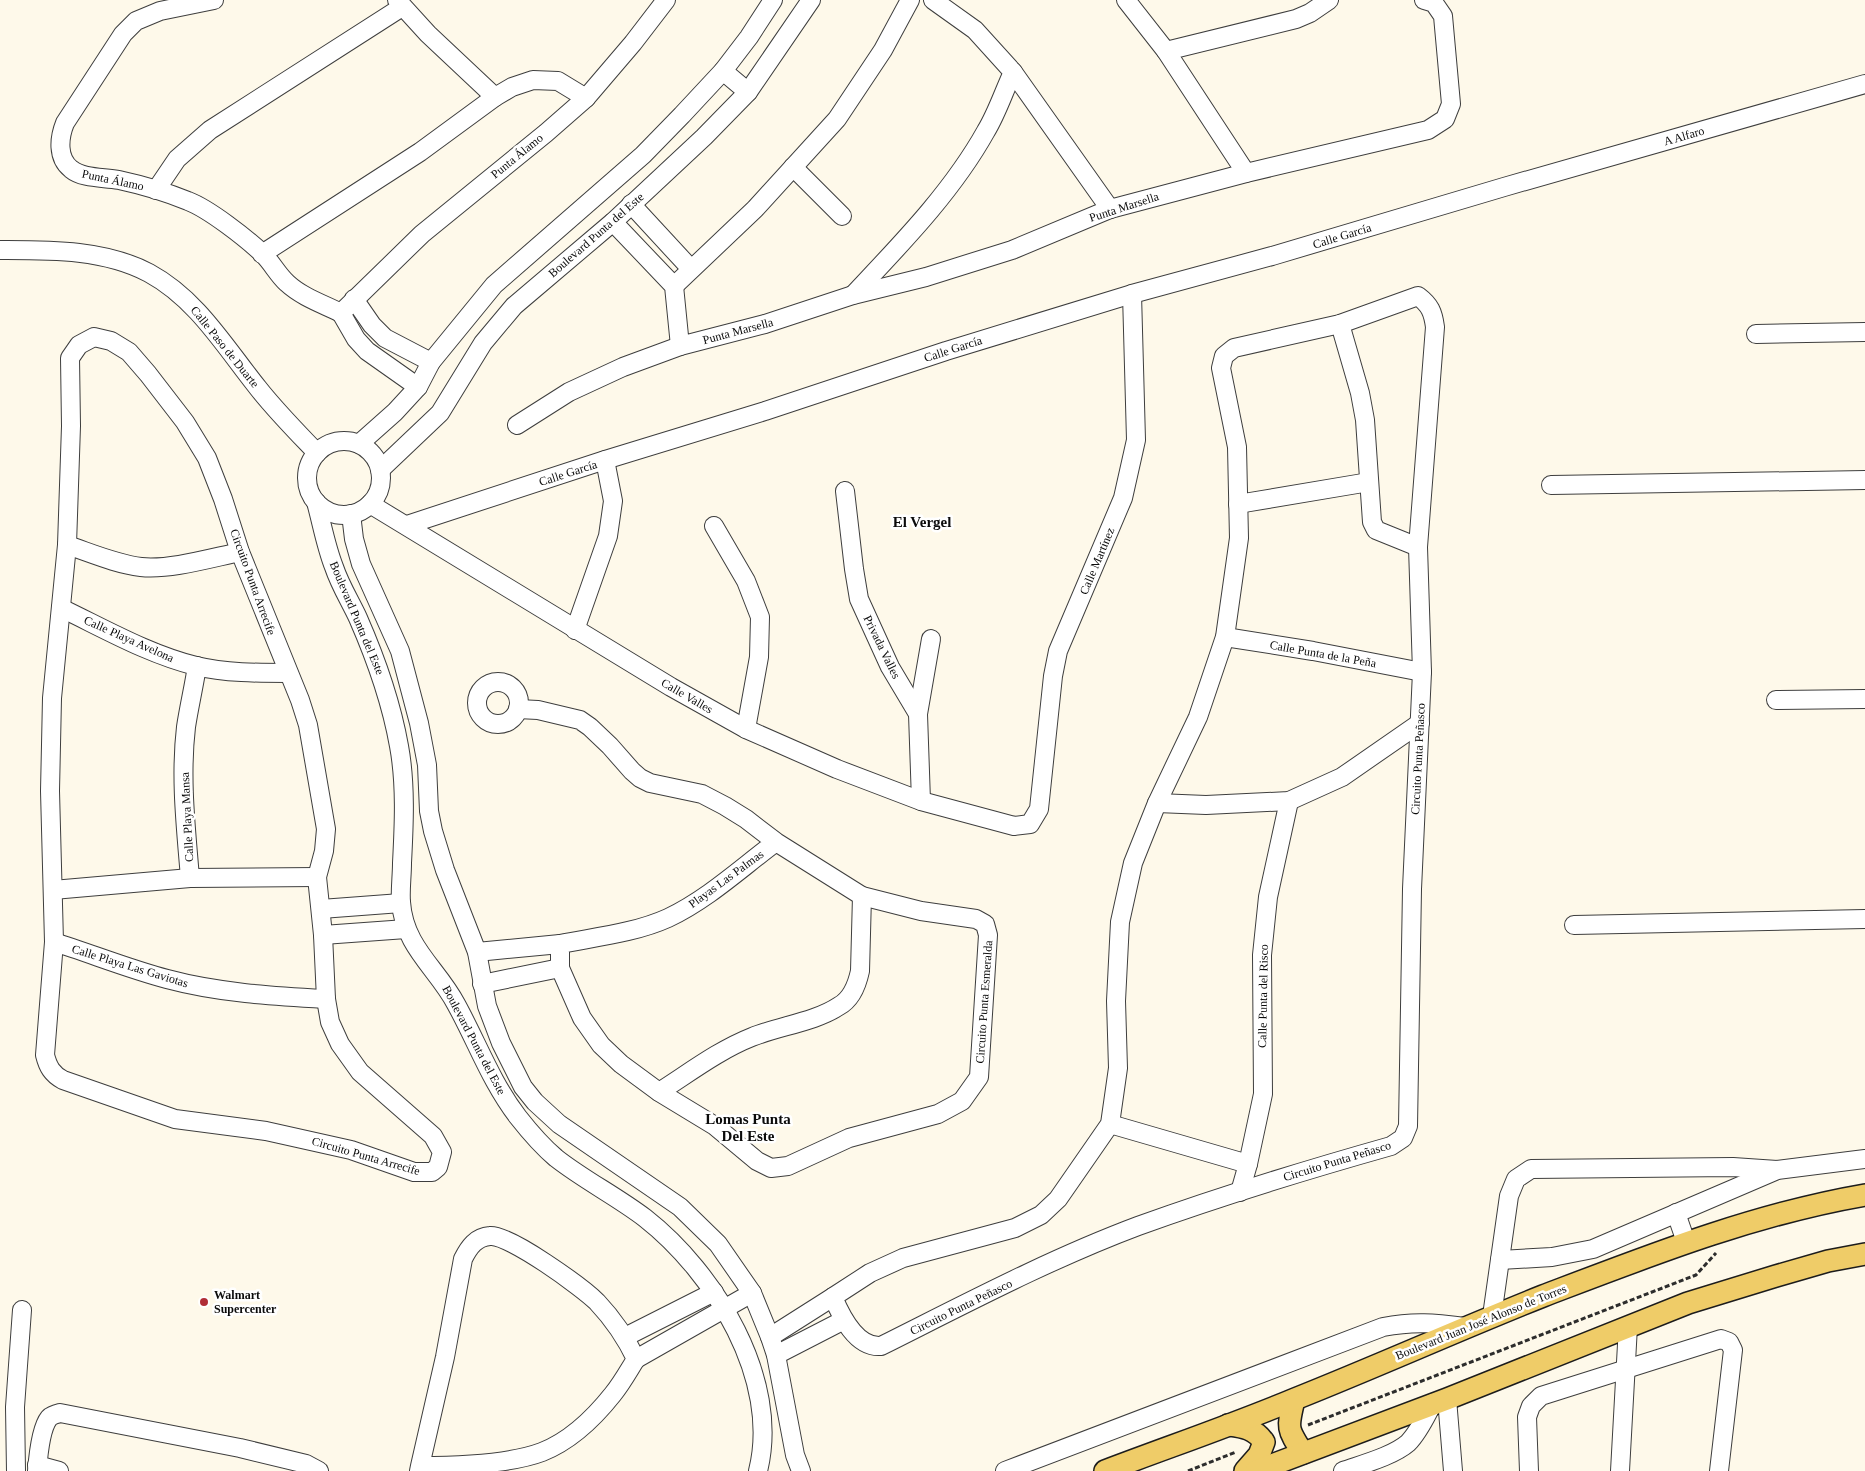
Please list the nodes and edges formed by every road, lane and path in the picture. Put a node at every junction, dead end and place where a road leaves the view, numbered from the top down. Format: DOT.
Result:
graph roads {
  1 [pos="214,0"];
  2 [pos="666,0"];
  3 [pos="773,0"];
  4 [pos="811,0"];
  5 [pos="910,0"];
  6 [pos="933,0"];
  7 [pos="1126,0"];
  8 [pos="1329,0"];
  9 [pos="1424,0"];
  10 [pos="400,3"];
  11 [pos="1166,51"];
  12 [pos="723,71"];
  13 [pos="1013,72"];
  14 [pos="1865,84"];
  15 [pos="748,92"];
  16 [pos="495,97"];
  17 [pos="586,98"];
  18 [pos="793,167"];
  19 [pos="1246,173"];
  20 [pos="1504,187"];
  21 [pos="156,190"];
  22 [pos="630,204"];
  23 [pos="1110,209"];
  24 [pos="842,216"];
  25 [pos="613,222"];
  26 [pos="0,250"];
  27 [pos="262,254"];
  28 [pos="691,269"];
  29 [pos="674,286"];
  30 [pos="1132,294"];
  31 [pos="853,295"];
  32 [pos="354,299"];
  33 [pos="341,313"];
  34 [pos="1340,324"];
  35 [pos="1865,332"];
  36 [pos="1756,334"];
  37 [pos="680,346"];
  38 [pos="432,362"];
  39 [pos="418,386"];
  40 [pos="517,425"];
  41 [pos="359,444"];
  42 [pos="317,453"];
  43 [pos="605,460"];
  44 [pos="380,470"];
  45 [pos="1865,480"];
  46 [pos="1369,482"];
  47 [pos="1551,485"];
  48 [pos="845,491"];
  49 [pos="316,502"];
  50 [pos="370,504"];
  51 [pos="1238,504"];
  52 [pos="351,514"];
  53 [pos="407,525"];
  54 [pos="714,526"];
  55 [pos="67,545"];
  56 [pos="1418,548"];
  57 [pos="240,552"];
  58 [pos="61,608"];
  59 [pos="575,630"];
  60 [pos="1225,637"];
  61 [pos="931,639"];
  62 [pos="197,666"];
  63 [pos="1422,672"];
  64 [pos="288,673"];
  65 [pos="1865,699"];
  66 [pos="1776,700"];
  67 [pos="518,709"];
  68 [pos="918,714"];
  69 [pos="1420,723"];
  70 [pos="746,729"];
  71 [pos="921,800"];
  72 [pos="1289,800"];
  73 [pos="1157,803"];
  74 [pos="1030,824"];
  75 [pos="776,842"];
  76 [pos="317,876"];
  77 [pos="190,878"];
  78 [pos="53,890"];
  79 [pos="862,896"];
  80 [pos="401,903"];
  81 [pos="321,909"];
  82 [pos="1865,918"];
  83 [pos="1574,925"];
  84 [pos="406,929"];
  85 [pos="323,935"];
  86 [pos="54,942"];
  87 [pos="560,944"];
  88 [pos="477,952"];
  89 [pos="560,968"];
  90 [pos="482,984"];
  91 [pos="326,999"];
  92 [pos="659,1092"];
  93 [pos="1110,1124"];
  94 [pos="1865,1158"];
  95 [pos="1248,1164"];
  96 [pos="1777,1170"];
  97 [pos="636,1178"];
  98 [pos="1240,1192"];
  99 [pos="1865,1195"];
  100 [pos="622,1201"];
  101 [pos="1676,1213"];
  102 [pos="1686,1242"];
  103 [pos="1717,1252"];
  104 [pos="1865,1254"];
  105 [pos="1500,1260"];
  106 [pos="714,1292"];
  107 [pos="752,1293"];
  108 [pos="833,1297"];
  109 [pos="726,1309"];
  110 [pos="22,1310"];
  111 [pos="1492,1316"];
  112 [pos="844,1320"];
  113 [pos="1628,1326"];
  114 [pos="1466,1327"];
  115 [pos="626,1337"];
  116 [pos="770,1337"];
  117 [pos="776,1355"];
  118 [pos="636,1359"];
  119 [pos="1626,1370"];
  120 [pos="1294,1400"];
  121 [pos="1440,1401"];
  122 [pos="1228,1425"];
  123 [pos="1290,1432"];
  124 [pos="1264,1442"];
  125 [pos="1303,1453"];
  126 [pos="37,1468"];
  127 [pos="420,1468"];
  128 [pos="16,1471"];
  129 [pos="59,1471"];
  130 [pos="319,1471"];
  131 [pos="758,1471"];
  132 [pos="801,1471"];
  133 [pos="1006,1471"];
  134 [pos="1105,1471"];
  135 [pos="1188,1471"];
  136 [pos="1246,1471"];
  137 [pos="1256,1471"];
  138 [pos="1343,1471"];
  139 [pos="1453,1471"];
  140 [pos="1529,1471"];
  141 [pos="1620,1471"];
  142 [pos="1719,1471"];
  1 -- 21 [label="street, Punta Álamo"];
  2 -- 17 [label="street, Punta Álamo"];
  3 -- 12 [label="street"];
  4 -- 15 [label="street, Boulevard Punta del Este"];
  5 -- 18 [label="street"];
  6 -- 13 [label="street"];
  7 -- 11 [label="street"];
  8 -- 11 [label="street"];
  9 -- 19 [label="street, Punta Marsella"];
  10 -- 16 [label="street"];
  10 -- 21 [label="street"];
  11 -- 19 [label="street"];
  12 -- 15 [label="street"];
  12 -- 38 [label="street"];
  13 -- 23 [label="street"];
  13 -- 31 [label="street"];
  14 -- 20 [label="street, A Alfaro"];
  15 -- 22 [label="street, Boulevard Punta del Este"];
  16 -- 17 [label="street"];
  16 -- 27 [label="street"];
  17 -- 32 [label="street, Punta Álamo"];
  18 -- 24 [label="street"];
  18 -- 28 [label="street"];
  19 -- 23 [label="street, Punta Marsella"];
  20 -- 30 [label="street, Calle García"];
  21 -- 27 [label="street, Punta Álamo"];
  22 -- 25 [label="street, Boulevard Punta del Este"];
  22 -- 28 [label="street"];
  23 -- 31 [label="street, Punta Marsella"];
  25 -- 29 [label="street"];
  25 -- 44 [label="street, Boulevard Punta del Este"];
  26 -- 42 [label="street, Calle Paso de Duarte"];
  27 -- 33 [label="street, Punta Álamo"];
  28 -- 29 [label="street"];
  29 -- 37 [label="street"];
  30 -- 43 [label="street, Calle García"];
  30 -- 74 [label="street, Calle Martínez"];
  31 -- 37 [label="street, Punta Marsella"];
  32 -- 33 [label="street, Punta Álamo"];
  32 -- 38 [label="street"];
  33 -- 39 [label="street"];
  34 -- 46 [label="street"];
  34 -- 51 [label="street, Circuito Punta Peñasco"];
  34 -- 56 [label="street, Circuito Punta Peñasco"];
  35 -- 36 [label="street"];
  37 -- 40 [label="street, Punta Marsella"];
  38 -- 39 [label="street"];
  39 -- 41 [label="street"];
  41 -- 42 [label="street"];
  41 -- 44 [label="street"];
  42 -- 49 [label="street"];
  43 -- 53 [label="street, Calle García"];
  43 -- 59 [label="street"];
  44 -- 50 [label="street"];
  45 -- 47 [label="street"];
  46 -- 51 [label="street"];
  46 -- 56 [label="street"];
  48 -- 68 [label="street, Privada Valles"];
  49 -- 52 [label="street"];
  49 -- 80 [label="street, Boulevard Punta del Este"];
  50 -- 52 [label="street"];
  50 -- 53 [label="street, Calle Valles"];
  51 -- 60 [label="street, Circuito Punta Peñasco"];
  52 -- 88 [label="street, Boulevard Punta del Este"];
  53 -- 59 [label="street, Calle Valles"];
  54 -- 70 [label="street"];
  55 -- 57 [label="street"];
  55 -- 57 [label="street, Circuito Punta Arrecife"];
  55 -- 58 [label="street, Circuito Punta Arrecife"];
  56 -- 63 [label="street, Circuito Punta Peñasco"];
  57 -- 64 [label="street, Circuito Punta Arrecife"];
  58 -- 62 [label="street, Calle Playa Avelona"];
  58 -- 78 [label="street, Circuito Punta Arrecife"];
  59 -- 70 [label="street, Calle Valles"];
  60 -- 63 [label="street, Calle Punta de la Peña"];
  60 -- 73 [label="street, Circuito Punta Peñasco"];
  61 -- 68 [label="street"];
  62 -- 64 [label="street, Calle Playa Avelona"];
  62 -- 77 [label="street, Calle Playa Mansa"];
  63 -- 69 [label="street, Circuito Punta Peñasco"];
  64 -- 76 [label="street, Circuito Punta Arrecife"];
  65 -- 66 [label="street"];
  67 -- 75 [label="street, Circuito Punta Esmeralda"];
  68 -- 71 [label="street, Privada Valles"];
  69 -- 72 [label="street"];
  69 -- 98 [label="street, Circuito Punta Peñasco"];
  70 -- 71 [label="street, Calle Valles"];
  71 -- 74 [label="street, Calle Valles"];
  72 -- 73 [label="street"];
  72 -- 95 [label="street, Calle Punta del Risco"];
  73 -- 93 [label="street, Circuito Punta Peñasco"];
  75 -- 79 [label="street, Circuito Punta Esmeralda"];
  75 -- 87 [label="street, Playas Las Palmas"];
  76 -- 77 [label="street"];
  76 -- 81 [label="street, Circuito Punta Arrecife"];
  77 -- 78 [label="street"];
  78 -- 86 [label="street, Circuito Punta Arrecife"];
  79 -- 92 [label="street"];
  79 -- 92 [label="street, Circuito Punta Esmeralda"];
  80 -- 81 [label="street"];
  80 -- 84 [label="street, Boulevard Punta del Este"];
  81 -- 85 [label="street, Circuito Punta Arrecife"];
  82 -- 83 [label="street"];
  84 -- 85 [label="street"];
  84 -- 100 [label="street, Boulevard Punta del Este"];
  85 -- 91 [label="street, Circuito Punta Arrecife"];
  86 -- 91 [label="street, Calle Playa Las Gaviotas"];
  86 -- 91 [label="street, Circuito Punta Arrecife"];
  87 -- 88 [label="street, Playas Las Palmas"];
  87 -- 89 [label="street"];
  88 -- 90 [label="street, Boulevard Punta del Este"];
  89 -- 90 [label="street"];
  89 -- 92 [label="street, Circuito Punta Esmeralda"];
  90 -- 97 [label="street, Boulevard Punta del Este"];
  93 -- 95 [label="street"];
  93 -- 108 [label="street, Circuito Punta Peñasco"];
  94 -- 96 [label="street"];
  95 -- 98 [label="street, Calle Punta del Risco"];
  96 -- 101 [label="street"];
  96 -- 105 [label="street"];
  97 -- 100 [label="street"];
  97 -- 107 [label="street, Boulevard Punta del Este"];
  98 -- 112 [label="street, Circuito Punta Peñasco"];
  99 -- 102 [label="main road, Boulevard Juan José Alonso de Torres"];
  100 -- 106 [label="street, Boulevard Punta del Este"];
  101 -- 102 [label="street"];
  101 -- 105 [label="street"];
  102 -- 111 [label="main road, Boulevard Juan José Alonso de Torres"];
  103 -- 123 [label="path"];
  104 -- 113 [label="main road"];
  105 -- 111 [label="street"];
  106 -- 109 [label="street, Boulevard Punta del Este"];
  106 -- 115 [label="street"];
  107 -- 109 [label="street"];
  107 -- 116 [label="street, Boulevard Punta del Este"];
  108 -- 112 [label="street, Circuito Punta Peñasco"];
  108 -- 116 [label="street, Circuito Punta Peñasco"];
  109 -- 118 [label="street"];
  109 -- 131 [label="street, Boulevard Punta del Este"];
  110 -- 128 [label="street"];
  111 -- 114 [label="main road, Boulevard Juan José Alonso de Torres"];
  112 -- 117 [label="street"];
  113 -- 119 [label="street"];
  113 -- 121 [label="main road"];
  114 -- 120 [label="main road, Boulevard Juan José Alonso de Torres"];
  114 -- 133 [label="street"];
  115 -- 118 [label="street"];
  115 -- 127 [label="street"];
  116 -- 117 [label="street, Boulevard Punta del Este"];
  117 -- 132 [label="street, Boulevard Punta del Este"];
  118 -- 127 [label="street"];
  119 -- 140 [label="street"];
  119 -- 141 [label="street"];
  119 -- 142 [label="street"];
  120 -- 122 [label="main road, Boulevard Juan José Alonso de Torres"];
  120 -- 123 [label="main road"];
  121 -- 125 [label="main road"];
  121 -- 138 [label="street"];
  121 -- 139 [label="street"];
  122 -- 124 [label="main road"];
  122 -- 134 [label="main road, Boulevard Juan José Alonso de Torres"];
  123 -- 125 [label="main road"];
  124 -- 135 [label="path"];
  124 -- 136 [label="main road"];
  125 -- 137 [label="main road"];
  126 -- 129 [label="street"];
  126 -- 130 [label="street"];
}
